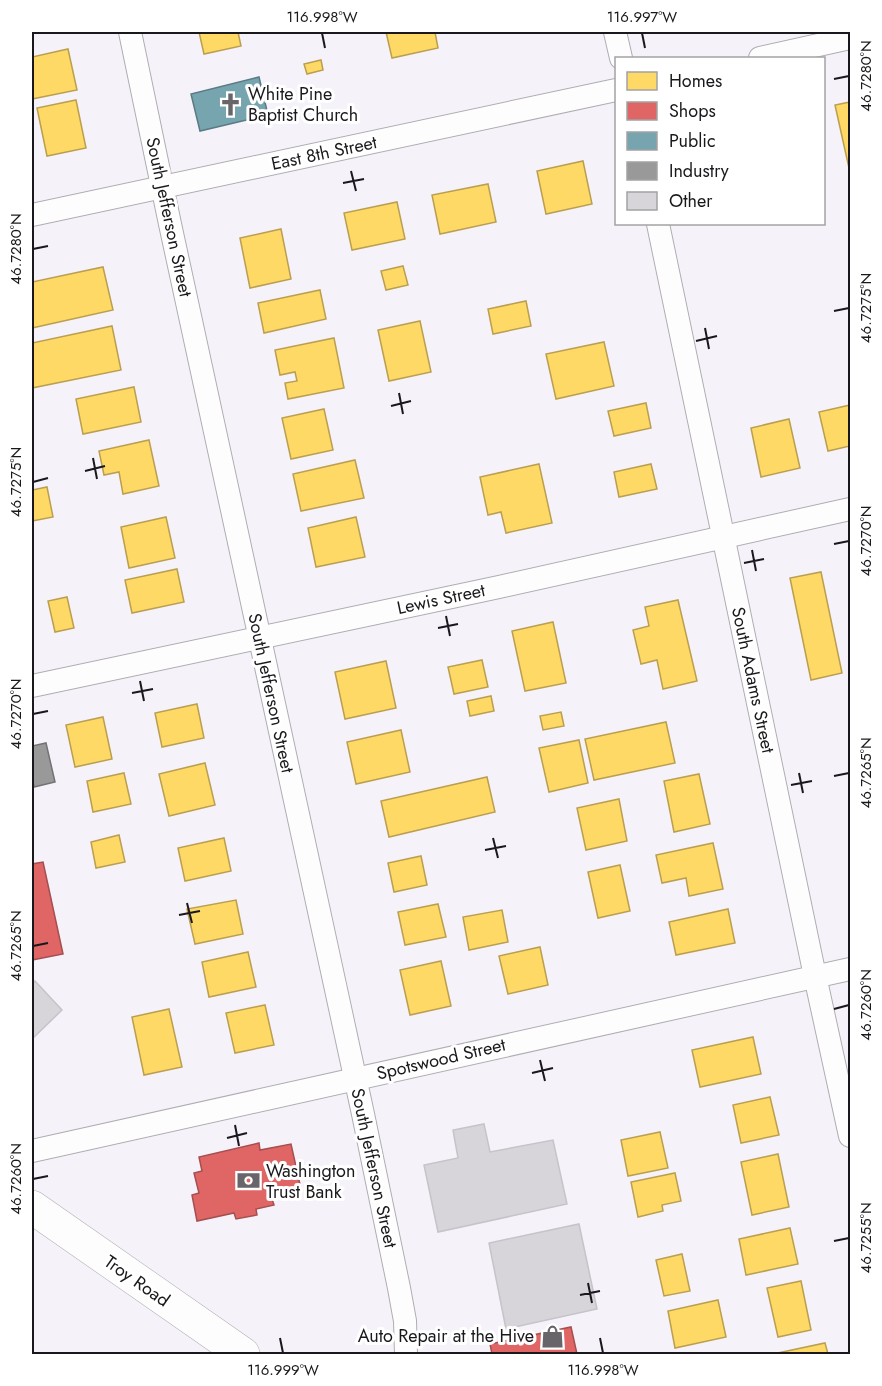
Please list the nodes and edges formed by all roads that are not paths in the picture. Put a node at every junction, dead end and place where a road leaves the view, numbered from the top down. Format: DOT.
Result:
graph roads {
  1 [pos="130,32"];
  2 [pos="615,32"];
  3 [pos="850,38"];
  4 [pos="621,57"];
  5 [pos="764,57"];
  6 [pos="615,90"];
  7 [pos="163,187"];
  8 [pos="32,215"];
  9 [pos="658,225"];
  10 [pos="850,509"];
  11 [pos="724,537"];
  12 [pos="259,638"];
  13 [pos="32,686"];
  14 [pos="850,969"];
  15 [pos="815,976"];
  16 [pos="356,1078"];
  17 [pos="850,1136"];
  18 [pos="32,1151"];
  19 [pos="32,1207"];
  20 [pos="243,1354"];
  21 [pos="406,1354"];
  1 -- 7 [label="street, South Jefferson Street"];
  2 -- 4 [label="street"];
  3 -- 5 [label="street"];
  6 -- 7 [label="street, East 8th Street"];
  7 -- 8 [label="street, East 8th Street"];
  7 -- 12 [label="street, South Jefferson Street"];
  9 -- 11 [label="street, South Adams Street"];
  10 -- 11 [label="street, Lewis Street"];
  11 -- 12 [label="street, Lewis Street"];
  11 -- 15 [label="street, South Adams Street"];
  12 -- 13 [label="street, Lewis Street"];
  12 -- 16 [label="street, South Jefferson Street"];
  14 -- 15 [label="street, Spotswood Street"];
  15 -- 16 [label="street, Spotswood Street"];
  15 -- 17 [label="street, South Adams Street"];
  16 -- 18 [label="street, Spotswood Street"];
  16 -- 21 [label="street, South Jefferson Street"];
  19 -- 20 [label="main road, Troy Road"];
}
